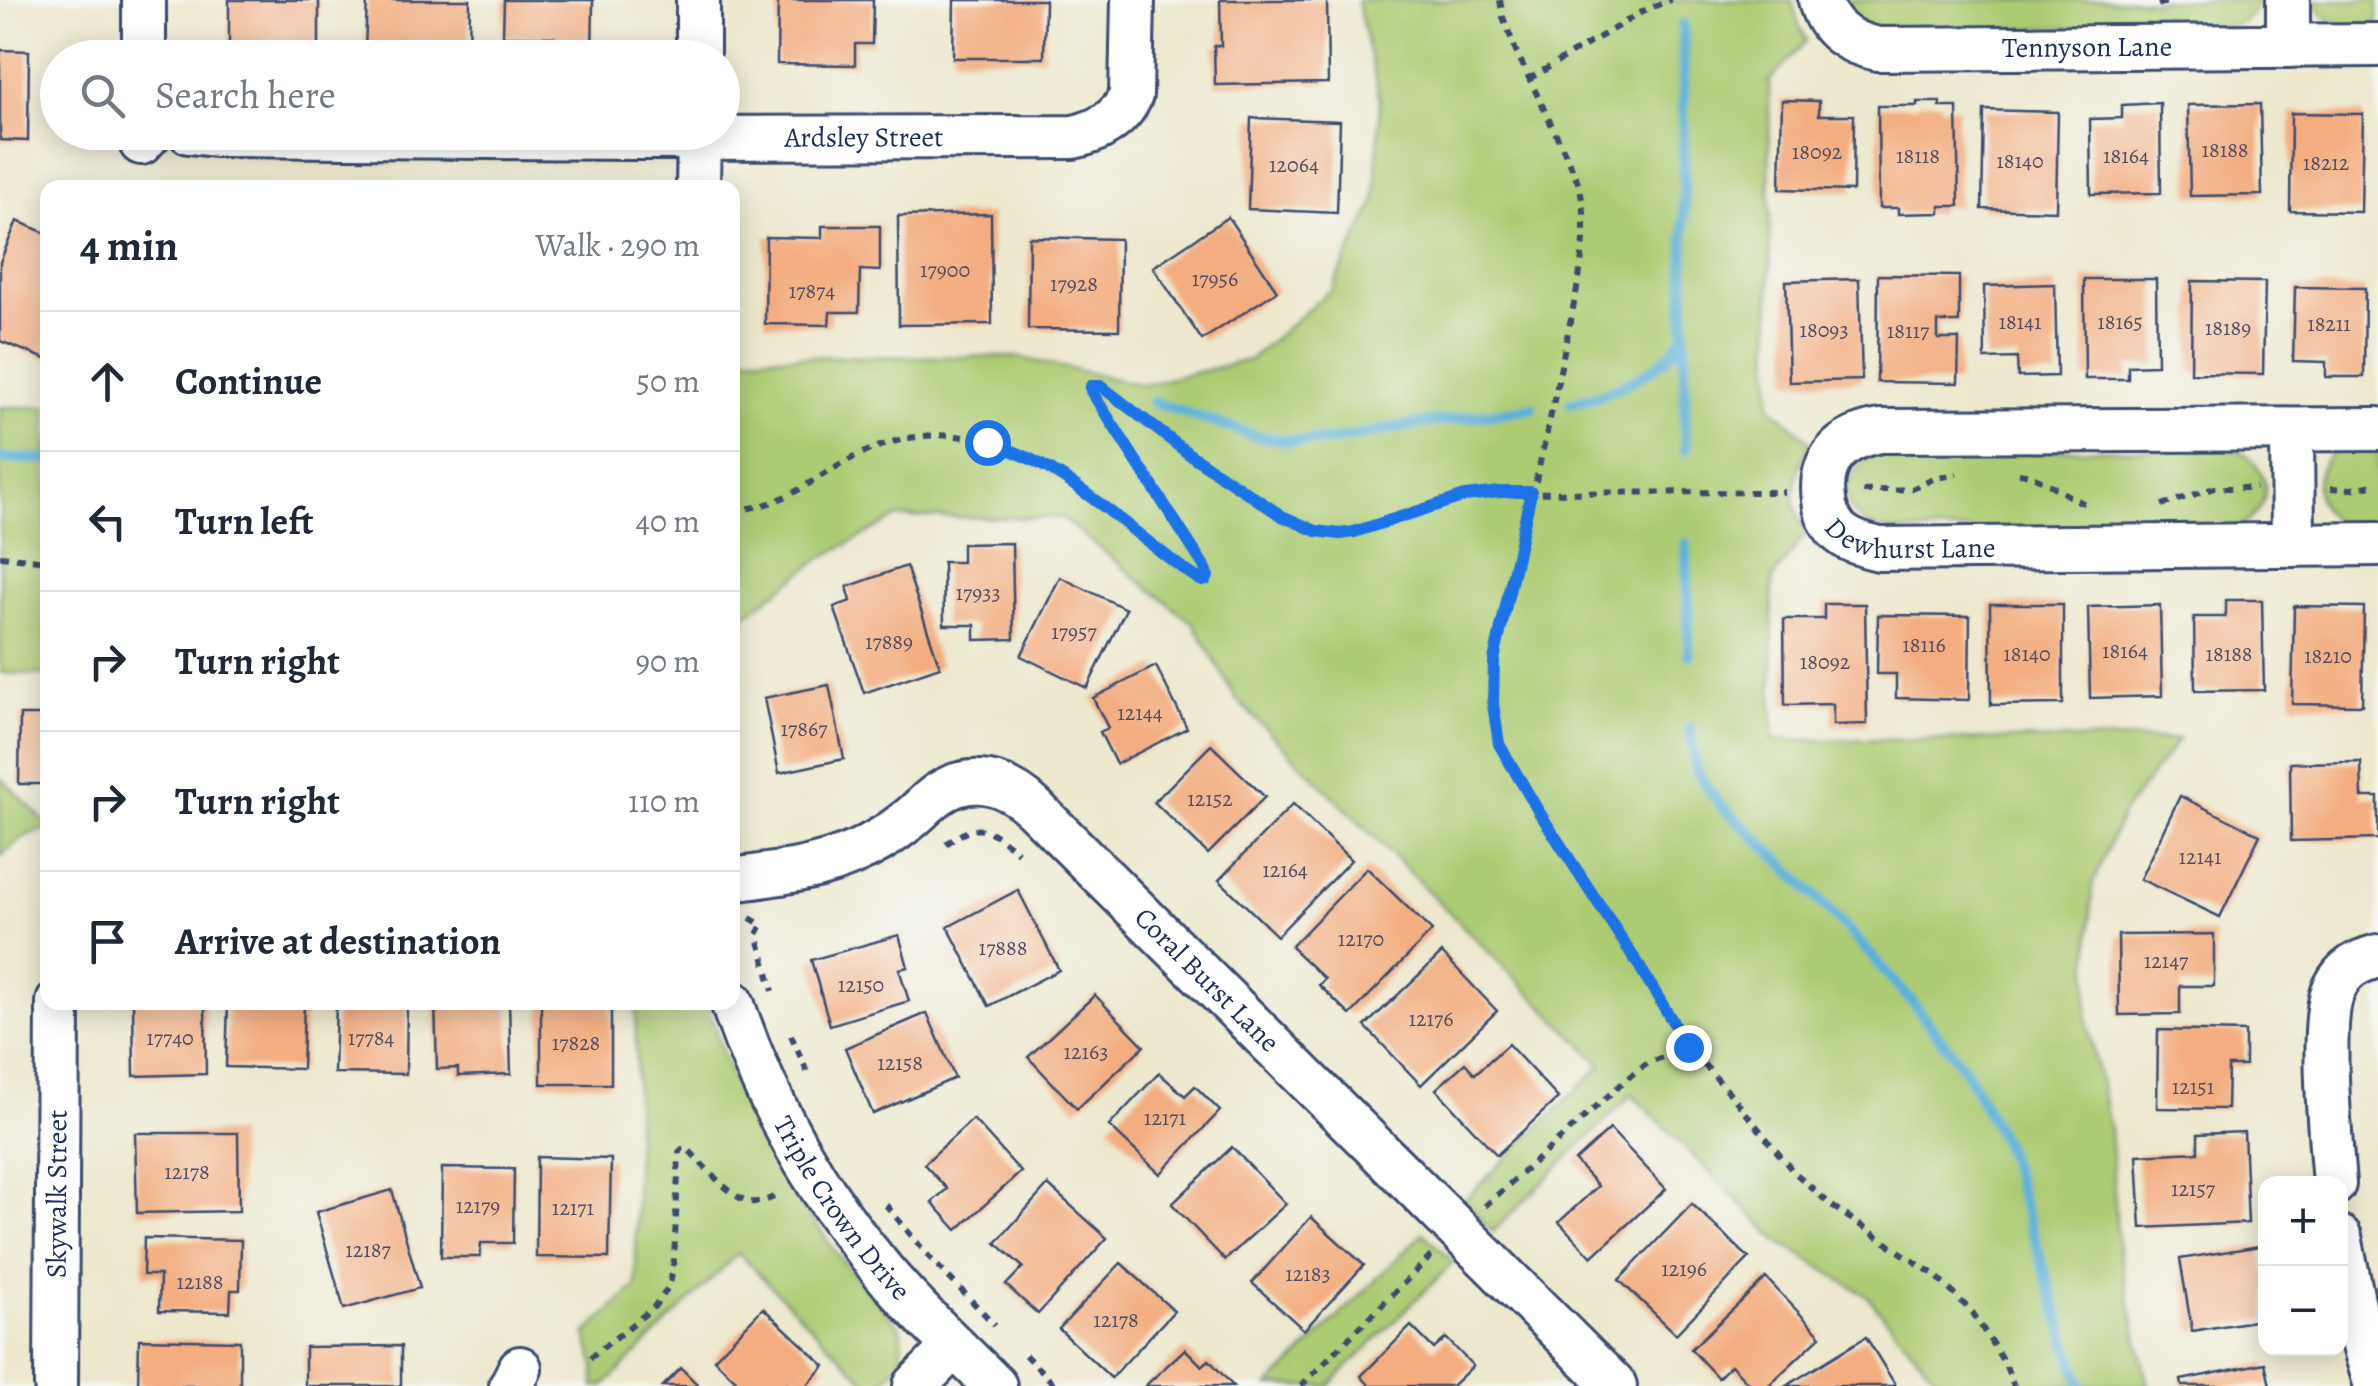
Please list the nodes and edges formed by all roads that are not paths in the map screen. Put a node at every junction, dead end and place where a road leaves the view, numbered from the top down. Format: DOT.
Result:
graph roads {
  1 [pos="144,0"];
  2 [pos="698,0"];
  3 [pos="1133,0"];
  4 [pos="1820,0"];
  5 [pos="2288,0"];
  6 [pos="144,40"];
  7 [pos="698,40"];
  8 [pos="2378,45"];
  9 [pos="2288,46"];
  10 [pos="740,135"];
  11 [pos="699,150"];
  12 [pos="698,180"];
  13 [pos="2378,429"];
  14 [pos="2292,430"];
  15 [pos="2378,544"];
  16 [pos="2293,545"];
  17 [pos="740,898"];
  18 [pos="2348,958"];
  19 [pos="58,1010"];
  20 [pos="735,1010"];
  21 [pos="2333,1176"];
  22 [pos="2346,1266"];
  23 [pos="954,1346"];
  24 [pos="56,1386"];
  25 [pos="915,1386"];
  26 [pos="994,1386"];
  27 [pos="1615,1386"];
  28 [pos="2376,1386"];
  1 -- 6 [label="street"];
  2 -- 7 [label="street"];
  3 -- 10 [label="street, Ardsley Street"];
  4 -- 9 [label="street, Tennyson Lane"];
  5 -- 9 [label="street"];
  8 -- 9 [label="street, Tennyson Lane"];
  11 -- 12 [label="street"];
  13 -- 14 [label="street, Dewhurst Lane"];
  14 -- 16 [label="street"];
  14 -- 16 [label="street, Dewhurst Lane"];
  15 -- 16 [label="street, Dewhurst Lane"];
  17 -- 27 [label="street, Coral Burst Lane"];
  18 -- 21 [label="street"];
  19 -- 24 [label="street, Skywalk Street"];
  20 -- 23 [label="street, Triple Crown Drive"];
  22 -- 28 [label="street"];
  23 -- 25 [label="street"];
  23 -- 26 [label="street, Triple Crown Drive"];
}
